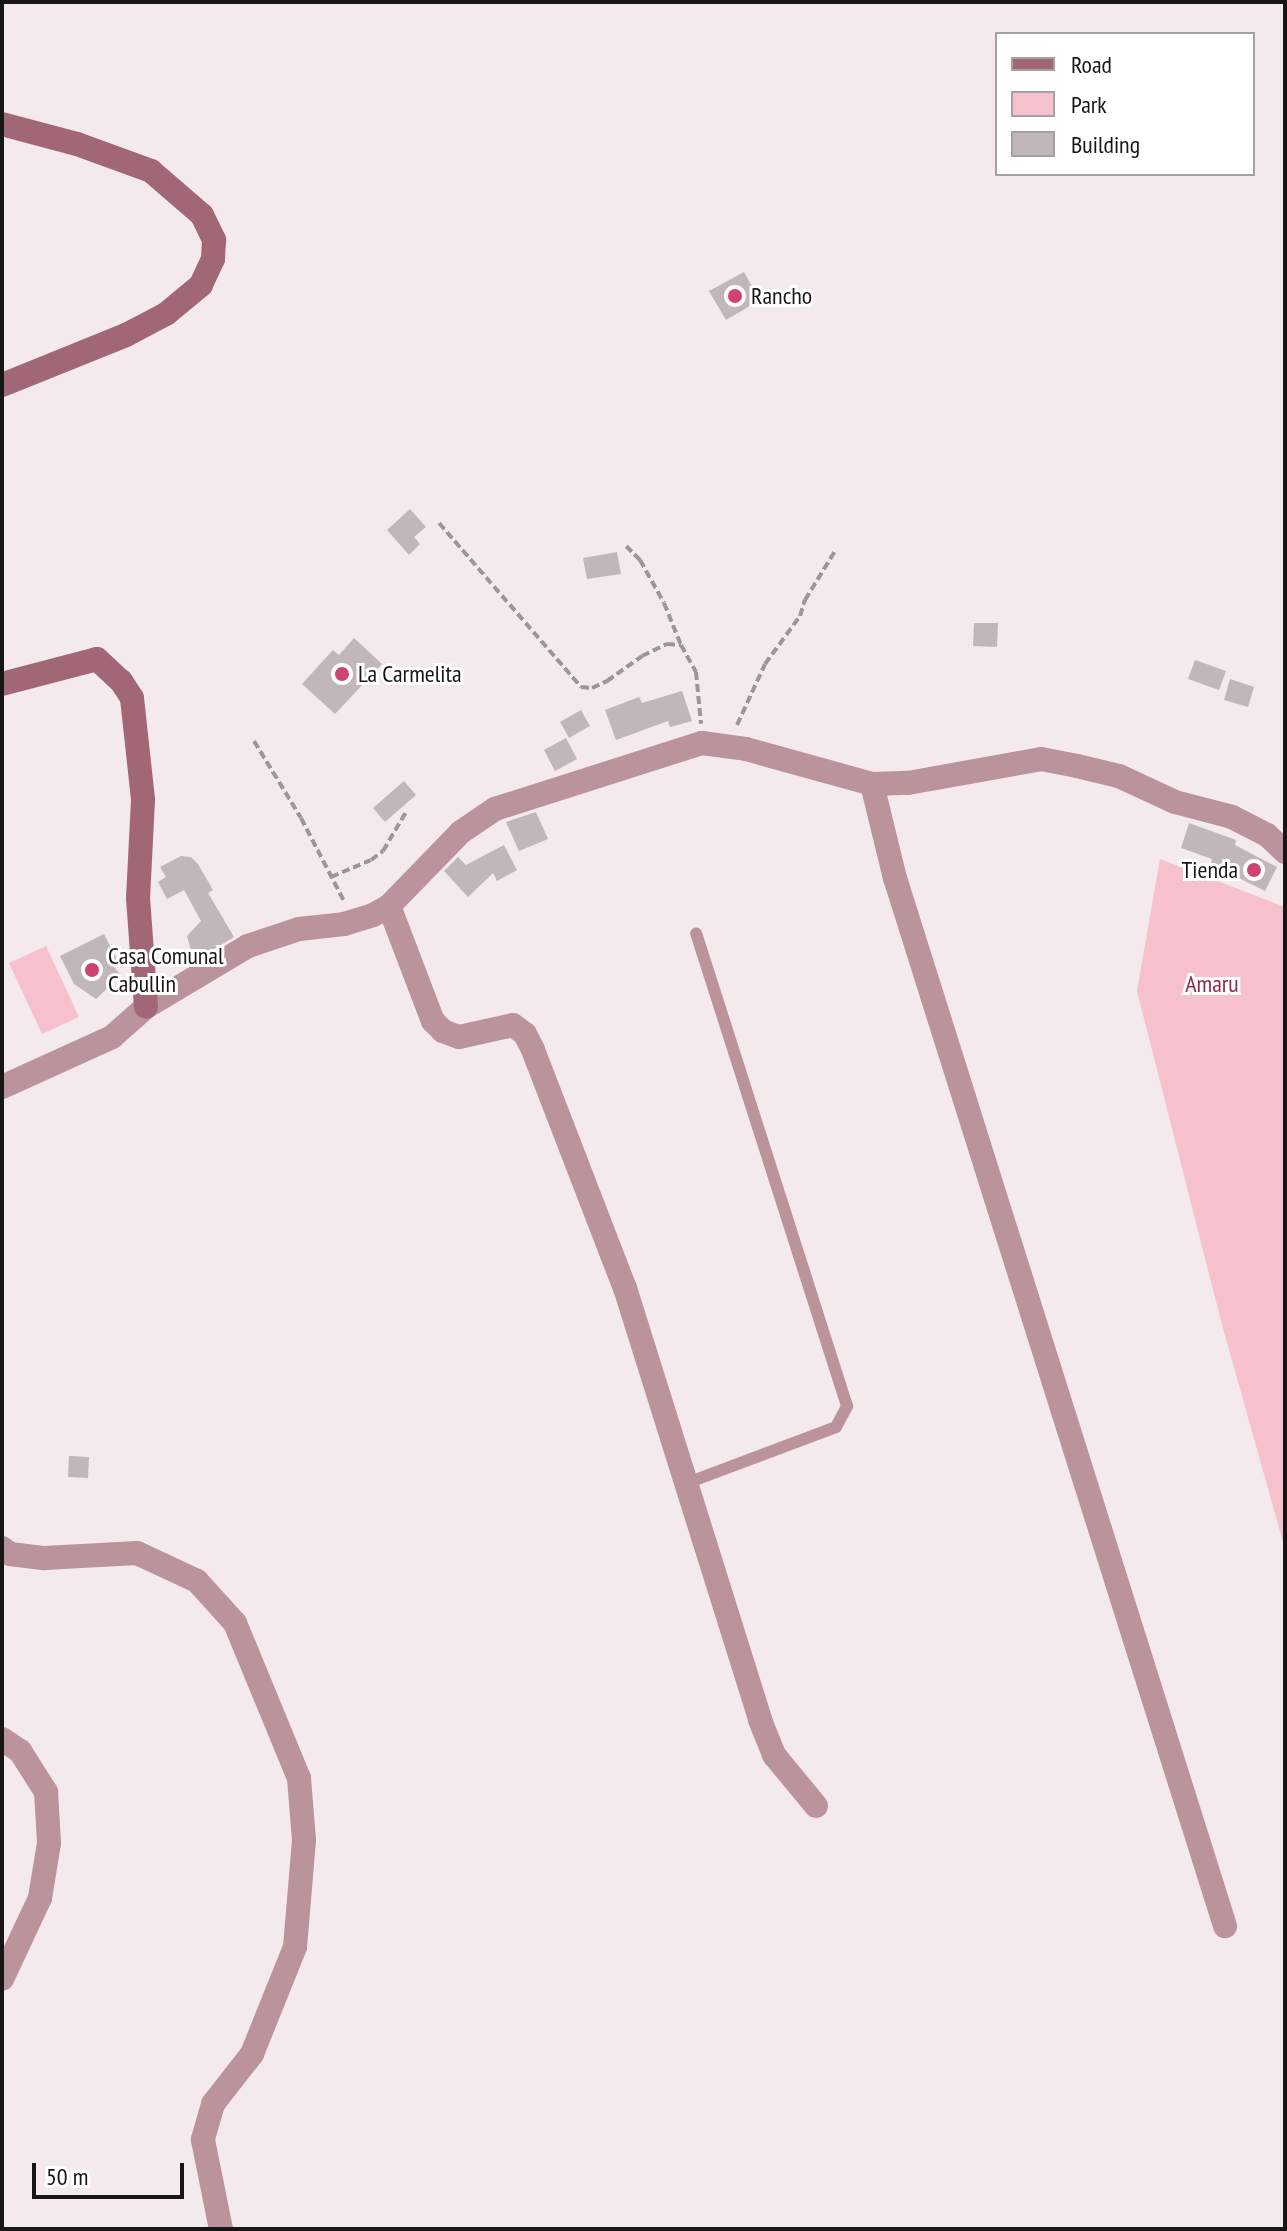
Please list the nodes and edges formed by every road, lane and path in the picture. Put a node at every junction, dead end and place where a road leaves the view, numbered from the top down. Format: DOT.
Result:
graph roads {
  1 [pos="2,124"];
  2 [pos="2,385"];
  3 [pos="439,523"];
  4 [pos="626,546"];
  5 [pos="835,551"];
  6 [pos="681,645"];
  7 [pos="2,684"];
  8 [pos="254,741"];
  9 [pos="702,743"];
  10 [pos="728,745"];
  11 [pos="872,784"];
  12 [pos="406,812"];
  13 [pos="1285,852"];
  14 [pos="331,877"];
  15 [pos="389,906"];
  16 [pos="355,920"];
  17 [pos="696,934"];
  18 [pos="146,1007"];
  19 [pos="2,1087"];
  20 [pos="687,1483"];
  21 [pos="2,1548"];
  22 [pos="2,1739"];
  23 [pos="816,1806"];
  24 [pos="1225,1926"];
  25 [pos="2,1979"];
  26 [pos="221,2229"];
  1 -- 2 [label="street"];
  3 -- 6 [label="path"];
  4 -- 6 [label="path"];
  5 -- 10 [label="path"];
  6 -- 9 [label="path"];
  7 -- 18 [label="street"];
  8 -- 14 [label="path"];
  9 -- 10 [label="street"];
  9 -- 15 [label="street"];
  10 -- 11 [label="street"];
  11 -- 13 [label="street"];
  11 -- 24 [label="street"];
  12 -- 14 [label="path"];
  14 -- 16 [label="path"];
  15 -- 16 [label="street"];
  15 -- 20 [label="street"];
  16 -- 18 [label="street"];
  17 -- 20 [label="lane"];
  18 -- 19 [label="street"];
  20 -- 23 [label="street"];
  21 -- 26 [label="street"];
  22 -- 25 [label="street"];
}
